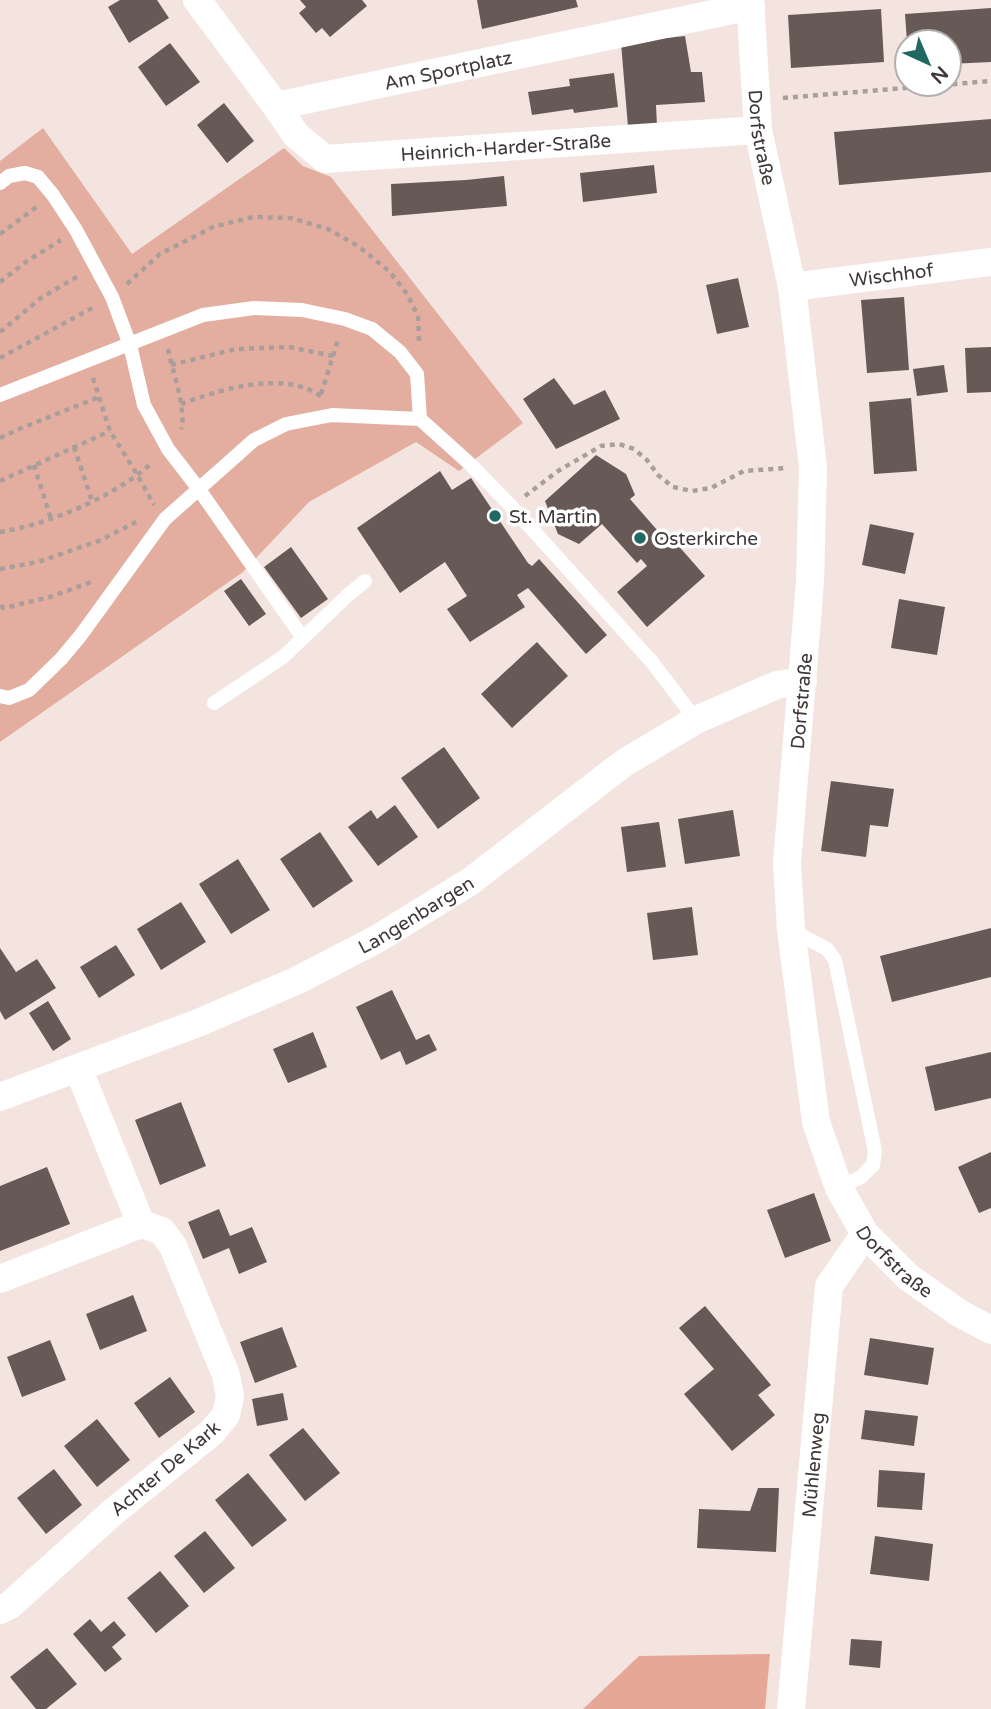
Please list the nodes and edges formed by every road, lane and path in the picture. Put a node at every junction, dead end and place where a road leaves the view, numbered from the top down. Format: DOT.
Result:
graph roads {
  1 [pos="197,0"];
  2 [pos="751,3"];
  3 [pos="991,81"];
  4 [pos="757,100"];
  5 [pos="276,106"];
  6 [pos="758,130"];
  7 [pos="0,183"];
  8 [pos="53,195"];
  9 [pos="76,230"];
  10 [pos="0,234"];
  11 [pos="991,262"];
  12 [pos="96,266"];
  13 [pos="0,282"];
  14 [pos="792,287"];
  15 [pos="111,297"];
  16 [pos="345,319"];
  17 [pos="164,330"];
  18 [pos="0,332"];
  19 [pos="130,345"];
  20 [pos="333,356"];
  21 [pos="0,358"];
  22 [pos="88,361"];
  23 [pos="171,365"];
  24 [pos="416,374"];
  25 [pos="321,394"];
  26 [pos="0,395"];
  27 [pos="99,397"];
  28 [pos="181,404"];
  29 [pos="332,415"];
  30 [pos="420,419"];
  31 [pos="110,431"];
  32 [pos="0,438"];
  33 [pos="74,447"];
  34 [pos="168,449"];
  35 [pos="34,465"];
  36 [pos="813,467"];
  37 [pos="138,476"];
  38 [pos="0,481"];
  39 [pos="198,488"];
  40 [pos="92,501"];
  41 [pos="510,506"];
  42 [pos="161,515"];
  43 [pos="51,519"];
  44 [pos="0,532"];
  45 [pos="0,569"];
  46 [pos="122,579"];
  47 [pos="365,581"];
  48 [pos="0,606"];
  49 [pos="303,638"];
  50 [pos="803,681"];
  51 [pos="0,696"];
  52 [pos="215,703"];
  53 [pos="696,720"];
  54 [pos="790,930"];
  55 [pos="78,1068"];
  56 [pos="0,1097"];
  57 [pos="839,1188"];
  58 [pos="141,1224"];
  59 [pos="865,1234"];
  60 [pos="0,1279"];
  61 [pos="991,1330"];
  62 [pos="0,1610"];
  63 [pos="791,1709"];
  1 -- 5 [label="street"];
  2 -- 4 [label="street, Dorfstraße"];
  2 -- 5 [label="street, Am Sportplatz"];
  3 -- 4 [label="path"];
  4 -- 6 [label="street, Dorfstraße"];
  5 -- 6 [label="street, Heinrich-Harder-Straße"];
  6 -- 14 [label="street, Dorfstraße"];
  7 -- 8 [label="lane"];
  8 -- 9 [label="lane"];
  8 -- 10 [label="path"];
  9 -- 12 [label="lane"];
  9 -- 13 [label="path"];
  11 -- 14 [label="street, Wischhof"];
  12 -- 15 [label="lane"];
  12 -- 18 [label="path"];
  14 -- 36 [label="street, Dorfstraße"];
  15 -- 19 [label="lane"];
  15 -- 21 [label="path"];
  15 -- 24 [label="path"];
  16 -- 17 [label="lane"];
  16 -- 20 [label="path"];
  16 -- 24 [label="lane"];
  17 -- 19 [label="lane"];
  17 -- 23 [label="path"];
  19 -- 22 [label="lane"];
  19 -- 34 [label="lane"];
  20 -- 23 [label="path"];
  20 -- 25 [label="path"];
  22 -- 26 [label="lane"];
  22 -- 27 [label="path"];
  23 -- 28 [label="path"];
  24 -- 30 [label="lane"];
  25 -- 28 [label="path"];
  25 -- 29 [label="path"];
  27 -- 31 [label="path"];
  27 -- 32 [label="path"];
  28 -- 34 [label="path"];
  29 -- 30 [label="lane"];
  29 -- 39 [label="lane"];
  30 -- 41 [label="lane"];
  31 -- 33 [label="path"];
  31 -- 37 [label="path"];
  33 -- 35 [label="path"];
  33 -- 40 [label="path"];
  34 -- 37 [label="path"];
  34 -- 39 [label="lane"];
  35 -- 38 [label="path"];
  35 -- 43 [label="path"];
  36 -- 41 [label="path"];
  36 -- 50 [label="street, Dorfstraße"];
  37 -- 40 [label="path"];
  37 -- 42 [label="path"];
  39 -- 42 [label="lane"];
  39 -- 49 [label="lane"];
  40 -- 43 [label="path"];
  41 -- 53 [label="lane"];
  42 -- 45 [label="path"];
  42 -- 46 [label="lane"];
  43 -- 44 [label="path"];
  46 -- 48 [label="path"];
  46 -- 51 [label="lane"];
  47 -- 49 [label="lane"];
  49 -- 52 [label="lane"];
  50 -- 53 [label="street, Langenbargen"];
  50 -- 54 [label="street, Dorfstraße"];
  53 -- 55 [label="street, Langenbargen"];
  54 -- 57 [label="street, Dorfstraße"];
  54 -- 57 [label="lane"];
  55 -- 56 [label="street, Langenbargen"];
  55 -- 58 [label="street"];
  57 -- 59 [label="street, Dorfstraße"];
  58 -- 60 [label="street"];
  58 -- 62 [label="street, Achter De Kark"];
  59 -- 61 [label="street, Dorfstraße"];
  59 -- 63 [label="street, Mühlenweg"];
}
